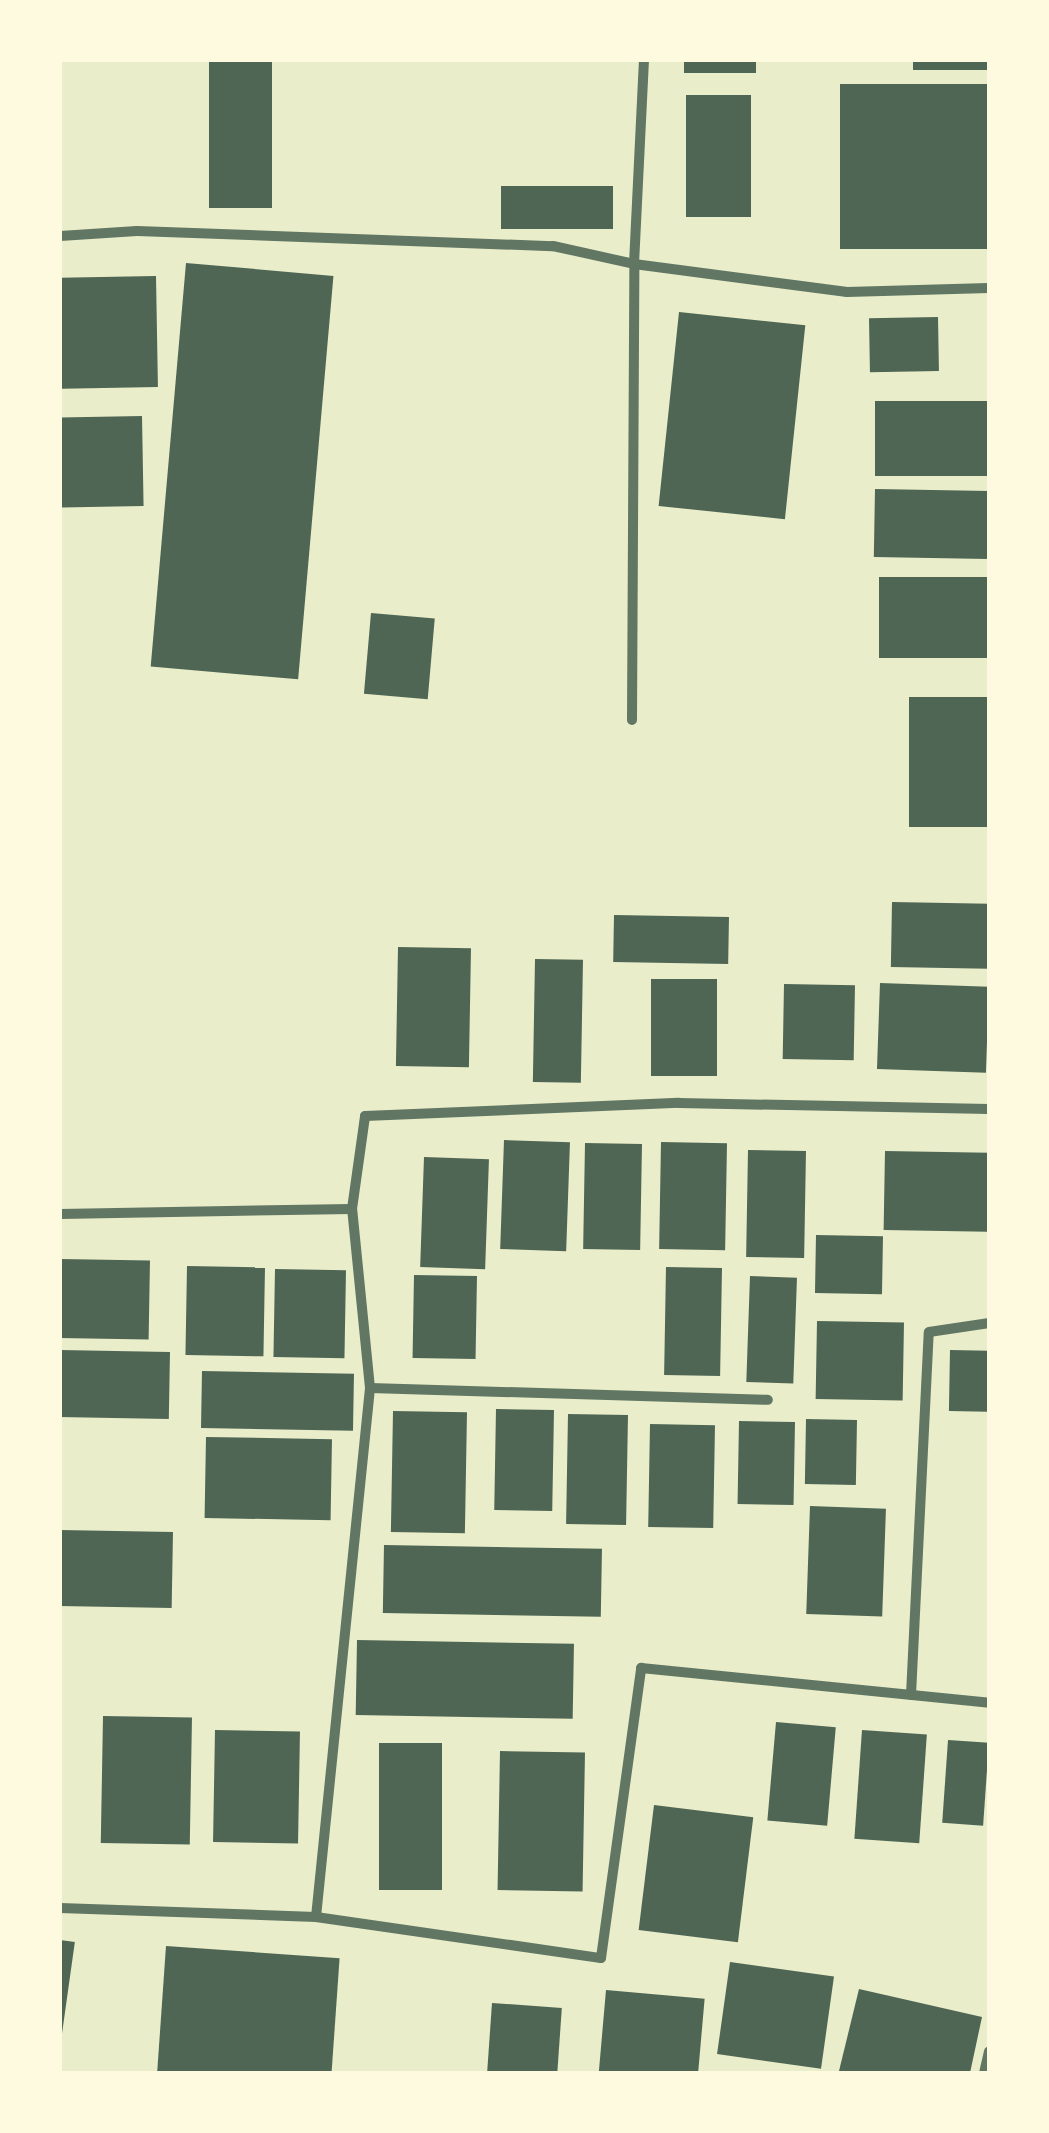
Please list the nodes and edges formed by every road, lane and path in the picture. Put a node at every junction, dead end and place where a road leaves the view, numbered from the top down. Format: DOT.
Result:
graph roads {
  1 [pos="644,60"];
  2 [pos="60,236"];
  3 [pos="634,264"];
  4 [pos="989,288"];
  5 [pos="632,720"];
  6 [pos="989,1109"];
  7 [pos="352,1209"];
  8 [pos="60,1214"];
  9 [pos="989,1323"];
  10 [pos="370,1388"];
  11 [pos="768,1400"];
  12 [pos="912,1695"];
  13 [pos="989,1702"];
  14 [pos="60,1908"];
  15 [pos="316,1917"];
  16 [pos="989,2052"];
  17 [pos="984,2073"];
  1 -- 3 [label="street"];
  2 -- 3 [label="street"];
  3 -- 4 [label="street"];
  3 -- 5 [label="street"];
  6 -- 7 [label="street"];
  7 -- 8 [label="street"];
  7 -- 10 [label="street"];
  9 -- 12 [label="street"];
  10 -- 11 [label="street"];
  10 -- 15 [label="street"];
  12 -- 13 [label="street"];
  12 -- 15 [label="street"];
  14 -- 15 [label="street"];
  16 -- 17 [label="street"];
}
